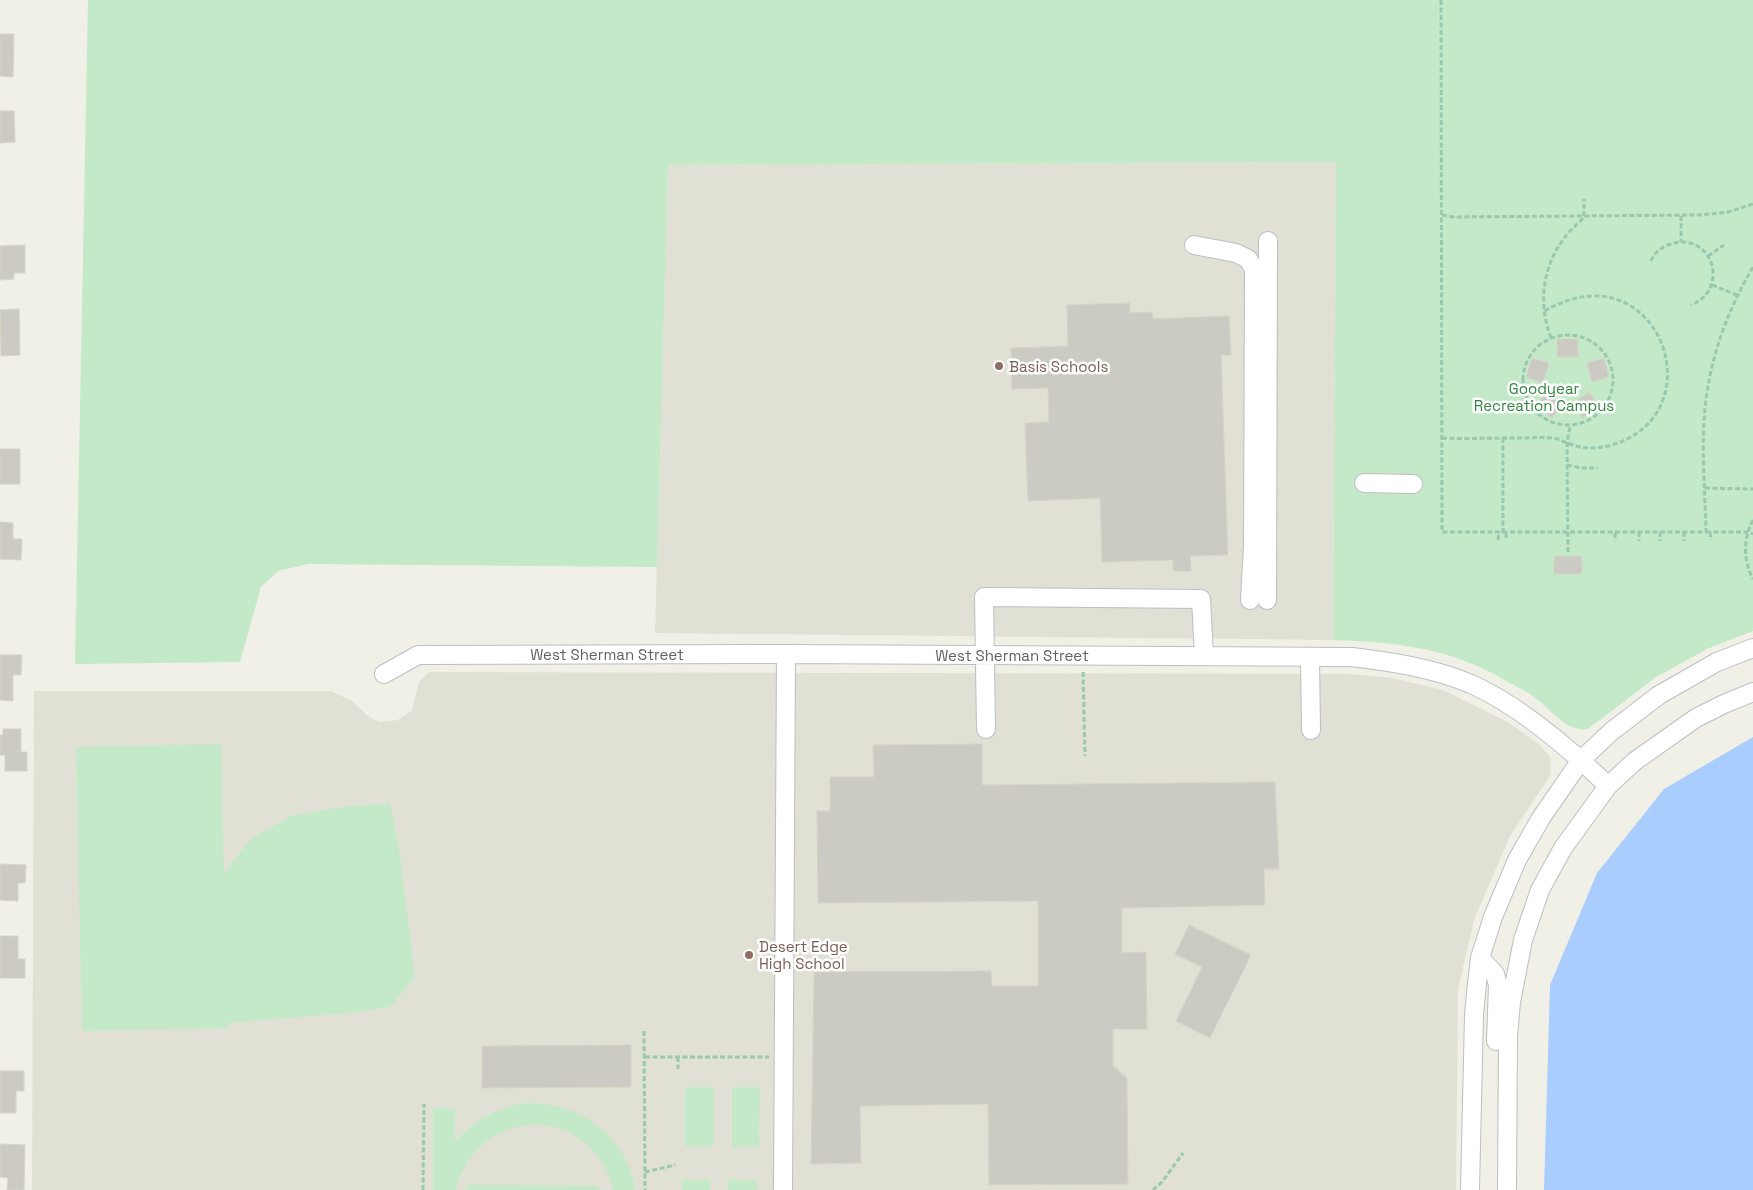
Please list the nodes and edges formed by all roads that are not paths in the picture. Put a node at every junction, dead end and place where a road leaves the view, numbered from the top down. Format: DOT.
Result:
graph roads {
  1 [pos="1268,241"];
  2 [pos="1194,245"];
  3 [pos="1364,483"];
  4 [pos="1413,484"];
  5 [pos="1753,648"];
  6 [pos="786,654"];
  7 [pos="985,655"];
  8 [pos="1204,656"];
  9 [pos="1310,657"];
  10 [pos="384,674"];
  11 [pos="1753,692"];
  12 [pos="986,729"];
  13 [pos="1311,730"];
  14 [pos="1581,760"];
  15 [pos="1608,786"];
  16 [pos="1480,958"];
  17 [pos="1508,1090"];
  18 [pos="782,1190"];
  19 [pos="1470,1190"];
  20 [pos="1508,1190"];
  1 -- 2 [label="street"];
  3 -- 4 [label="street"];
  5 -- 14 [label="street"];
  6 -- 7 [label="street, West Sherman Street"];
  6 -- 10 [label="street, West Sherman Street"];
  6 -- 18 [label="street"];
  7 -- 8 [label="street, West Sherman Street"];
  7 -- 8 [label="street"];
  7 -- 12 [label="street"];
  8 -- 9 [label="street, West Sherman Street"];
  9 -- 13 [label="street"];
  9 -- 14 [label="street, West Sherman Street"];
  11 -- 15 [label="street"];
  14 -- 15 [label="street, West Sherman Street"];
  14 -- 16 [label="street"];
  15 -- 17 [label="street"];
  16 -- 17 [label="street"];
  16 -- 19 [label="street"];
  17 -- 20 [label="street"];
}
